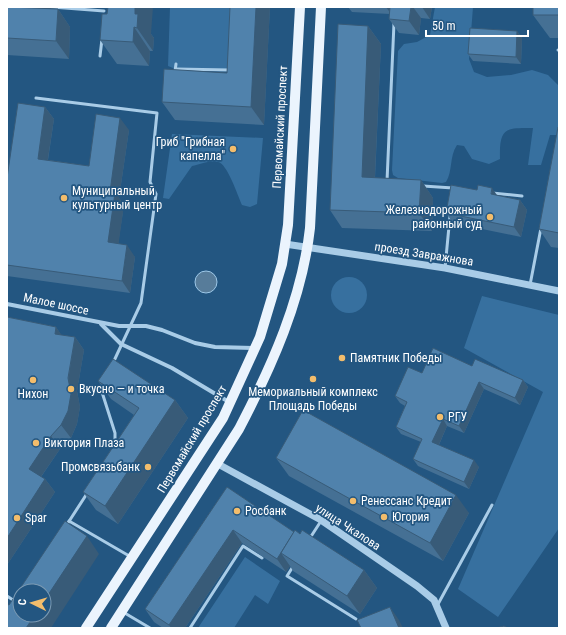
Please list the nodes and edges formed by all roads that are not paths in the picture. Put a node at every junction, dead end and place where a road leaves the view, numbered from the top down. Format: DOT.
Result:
graph roads {
  1 [pos="52,7"];
  2 [pos="300,7"];
  3 [pos="321,7"];
  4 [pos="104,9"];
  5 [pos="394,15"];
  6 [pos="103,19"];
  7 [pos="102,34"];
  8 [pos="100,56"];
  9 [pos="230,62"];
  10 [pos="176,64"];
  11 [pos="176,70"];
  12 [pos="175,75"];
  13 [pos="36,98"];
  14 [pos="394,185"];
  15 [pos="416,186"];
  16 [pos="452,188"];
  17 [pos="460,188"];
  18 [pos="491,192"];
  19 [pos="451,195"];
  20 [pos="522,196"];
  21 [pos="450,209"];
  22 [pos="542,223"];
  23 [pos="285,244"];
  24 [pos="308,247"];
  25 [pos="446,268"];
  26 [pos="530,285"];
  27 [pos="559,291"];
  28 [pos="7,304"];
  29 [pos="100,323"];
  30 [pos="129,326"];
  31 [pos="121,344"];
  32 [pos="255,348"];
  33 [pos="110,370"];
  34 [pos="104,383"];
  35 [pos="230,403"];
  36 [pos="116,448"];
  37 [pos="218,464"];
  38 [pos="91,487"];
  39 [pos="492,505"];
  40 [pos="321,520"];
  41 [pos="69,521"];
  42 [pos="63,531"];
  43 [pos="306,545"];
  44 [pos="132,558"];
  45 [pos="262,558"];
  46 [pos="295,563"];
  47 [pos="437,606"];
  48 [pos="122,611"];
  49 [pos="356,619"];
  50 [pos="86,628"];
  51 [pos="111,628"];
  52 [pos="150,628"];
  53 [pos="190,628"];
  54 [pos="446,628"];
  1 -- 4 [label="lane"];
  2 -- 23 [label="main road, Первомайский проспект"];
  3 -- 24 [label="main road"];
  4 -- 6 [label="lane"];
  5 -- 14 [label="lane"];
  7 -- 8 [label="lane"];
  9 -- 11 [label="lane"];
  10 -- 11 [label="lane"];
  11 -- 12 [label="lane"];
  13 -- 30 [label="lane"];
  15 -- 16 [label="lane"];
  16 -- 17 [label="lane"];
  16 -- 19 [label="lane"];
  18 -- 20 [label="lane"];
  21 -- 25 [label="lane"];
  22 -- 26 [label="lane"];
  23 -- 24 [label="street, проезд Завражнова"];
  23 -- 32 [label="main road, Первомайский проспект"];
  24 -- 25 [label="street, проезд Завражнова"];
  24 -- 37 [label="main road"];
  25 -- 26 [label="street, проезд Завражнова"];
  26 -- 27 [label="street, проезд Завражнова"];
  28 -- 29 [label="street, Малое шоссе"];
  29 -- 30 [label="street, Малое шоссе"];
  29 -- 31 [label="street"];
  30 -- 31 [label="lane"];
  30 -- 32 [label="street, Малое шоссе"];
  31 -- 33 [label="lane"];
  31 -- 35 [label="street"];
  32 -- 35 [label="main road, Первомайский проспект"];
  34 -- 36 [label="lane"];
  35 -- 44 [label="main road, Первомайский проспект"];
  37 -- 40 [label="street, улица Чкалова"];
  37 -- 48 [label="main road"];
  38 -- 41 [label="lane"];
  39 -- 47 [label="lane"];
  40 -- 43 [label="lane"];
  40 -- 47 [label="street, улица Чкалова"];
  41 -- 42 [label="lane"];
  41 -- 44 [label="lane"];
  44 -- 50 [label="main road, Первомайский проспект"];
  45 -- 53 [label="lane"];
  46 -- 49 [label="lane"];
  47 -- 54 [label="street, улица Чкалова"];
  48 -- 51 [label="main road"];
  48 -- 52 [label="lane"];
}
